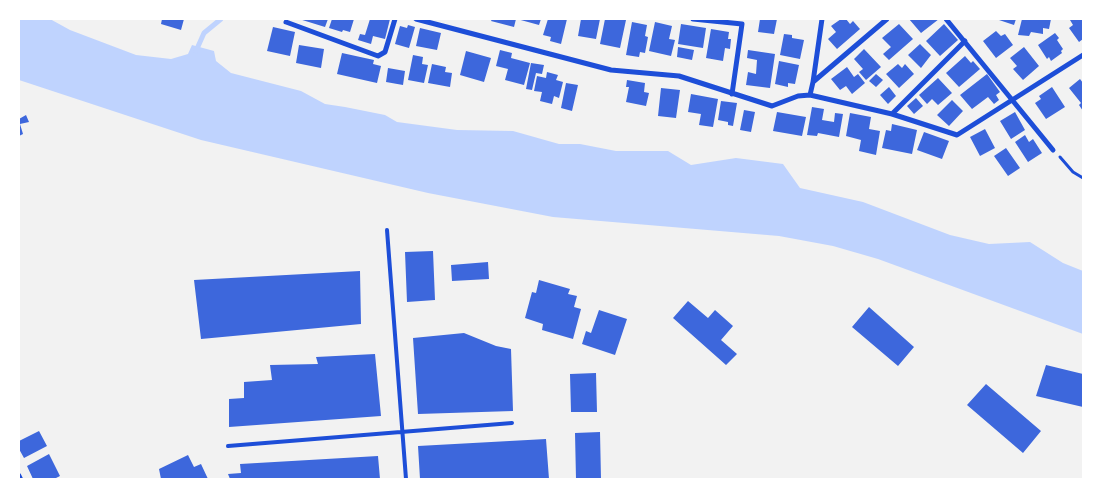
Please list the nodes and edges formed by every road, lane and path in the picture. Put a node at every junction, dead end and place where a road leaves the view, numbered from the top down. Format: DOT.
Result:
graph roads {
  1 [pos="395,19"];
  2 [pos="416,19"];
  3 [pos="693,19"];
  4 [pos="822,19"];
  5 [pos="887,19"];
  6 [pos="946,19"];
  7 [pos="286,22"];
  8 [pos="965,41"];
  9 [pos="1083,55"];
  10 [pos="813,82"];
  11 [pos="732,94"];
  12 [pos="810,95"];
  13 [pos="1012,99"];
  14 [pos="892,114"];
  15 [pos="1053,150"];
  16 [pos="1083,178"];
  17 [pos="387,230"];
  18 [pos="512,423"];
  19 [pos="402,431"];
  20 [pos="228,446"];
  21 [pos="19,474"];
  22 [pos="21,479"];
  23 [pos="406,479"];
  1 -- 7 [label="street"];
  2 -- 11 [label="street"];
  3 -- 11 [label="street"];
  4 -- 10 [label="street"];
  5 -- 10 [label="street"];
  6 -- 8 [label="street"];
  8 -- 13 [label="street"];
  8 -- 14 [label="street"];
  9 -- 13 [label="street"];
  10 -- 12 [label="street"];
  11 -- 12 [label="street"];
  12 -- 14 [label="street"];
  13 -- 14 [label="street"];
  13 -- 15 [label="street"];
  15 -- 16 [label="path"];
  17 -- 19 [label="lane"];
  18 -- 19 [label="lane"];
  19 -- 20 [label="lane"];
  19 -- 23 [label="lane"];
  21 -- 22 [label="lane"];
}
